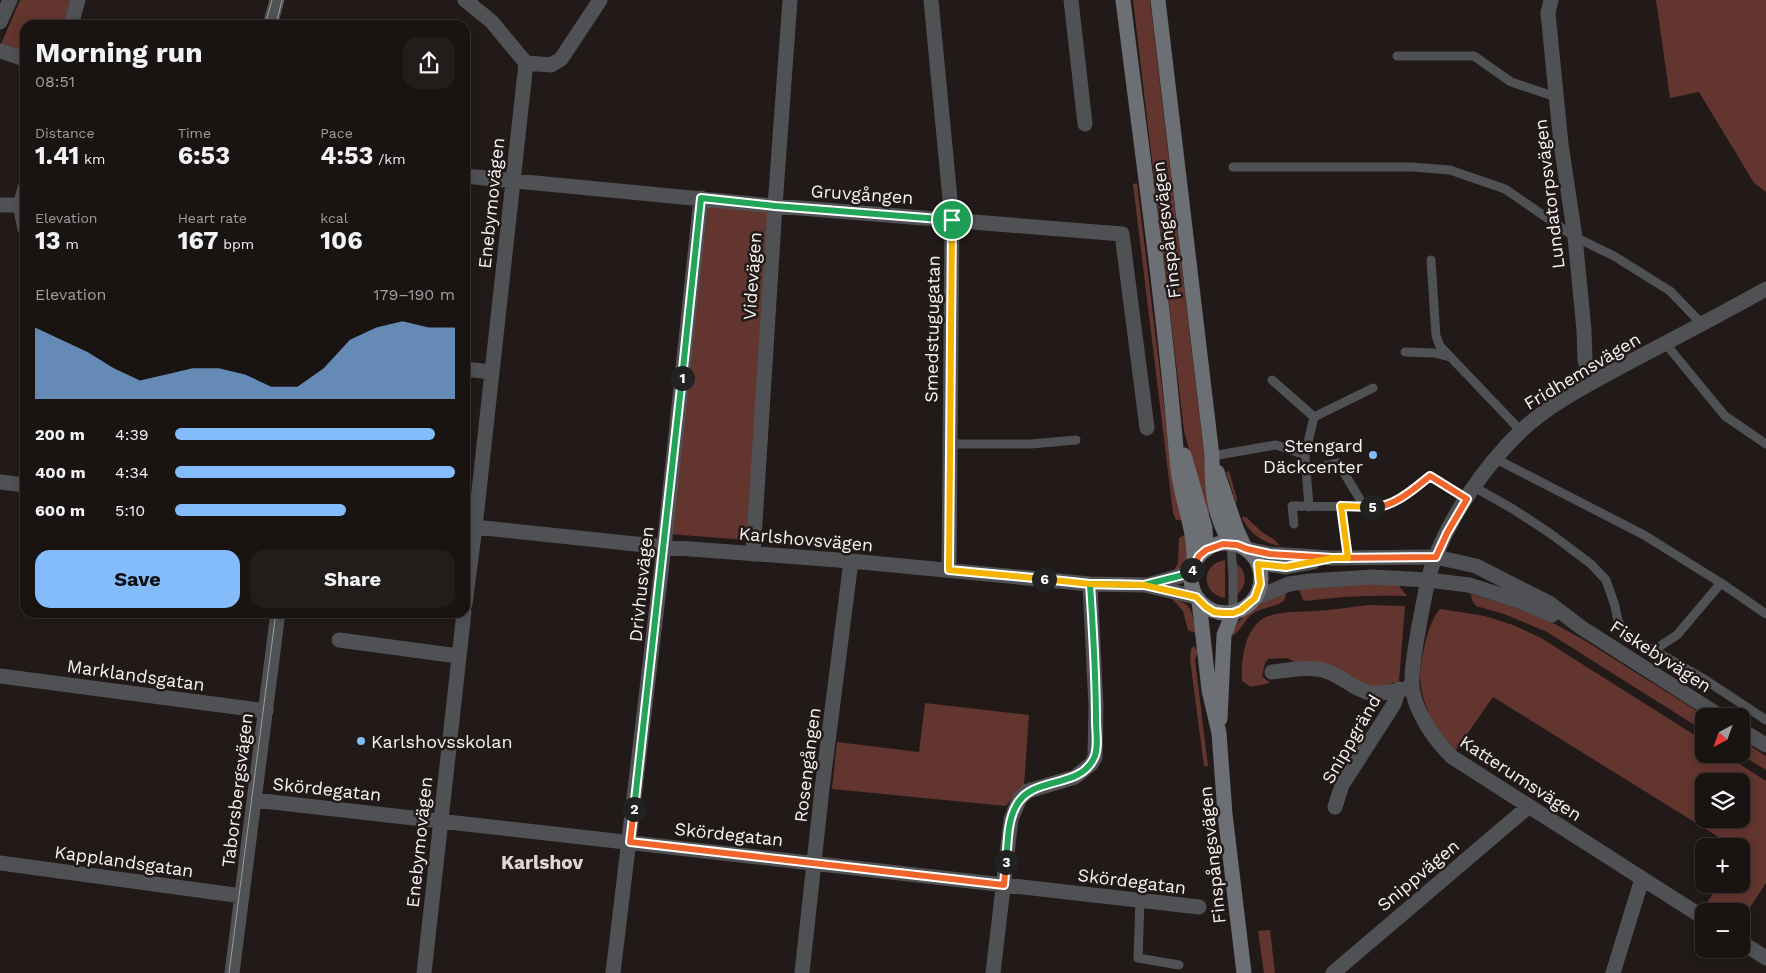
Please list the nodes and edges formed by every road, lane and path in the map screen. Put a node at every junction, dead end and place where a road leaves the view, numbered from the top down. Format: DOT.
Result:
graph roads {
  1 [pos="10,0"];
  2 [pos="78,0"];
  3 [pos="277,0"];
  4 [pos="466,0"];
  5 [pos="600,0"];
  6 [pos="790,0"];
  7 [pos="930,0"];
  8 [pos="1071,0"];
  9 [pos="1124,0"];
  10 [pos="1158,0"];
  11 [pos="1550,0"];
  12 [pos="72,20"];
  13 [pos="271,20"];
  14 [pos="0,22"];
  15 [pos="0,52"];
  16 [pos="1397,56"];
  17 [pos="20,58"];
  18 [pos="526,63"];
  19 [pos="1556,97"];
  20 [pos="1084,124"];
  21 [pos="1233,167"];
  22 [pos="470,177"];
  23 [pos="512,181"];
  24 [pos="701,198"];
  25 [pos="20,205"];
  26 [pos="0,206"];
  27 [pos="775,206"];
  28 [pos="952,220"];
  29 [pos="1575,237"];
  30 [pos="1431,260"];
  31 [pos="1766,289"];
  32 [pos="1702,324"];
  33 [pos="1665,343"];
  34 [pos="1405,352"];
  35 [pos="1450,357"];
  36 [pos="470,370"];
  37 [pos="491,372"];
  38 [pos="1272,380"];
  39 [pos="1591,383"];
  40 [pos="1372,388"];
  41 [pos="1173,412"];
  42 [pos="1314,417"];
  43 [pos="1147,428"];
  44 [pos="1521,431"];
  45 [pos="1764,439"];
  46 [pos="1076,440"];
  47 [pos="950,444"];
  48 [pos="1305,455"];
  49 [pos="1212,456"];
  50 [pos="1496,459"];
  51 [pos="1306,470"];
  52 [pos="0,482"];
  53 [pos="20,484"];
  54 [pos="1470,493"];
  55 [pos="1341,506"];
  56 [pos="1364,506"];
  57 [pos="1309,507"];
  58 [pos="1294,524"];
  59 [pos="470,527"];
  60 [pos="664,547"];
  61 [pos="1241,547"];
  62 [pos="1206,550"];
  63 [pos="753,554"];
  64 [pos="1436,557"];
  65 [pos="1332,558"];
  66 [pos="1348,558"];
  67 [pos="851,561"];
  68 [pos="1258,564"];
  69 [pos="1193,568"];
  70 [pos="949,570"];
  71 [pos="1428,580"];
  72 [pos="1721,583"];
  73 [pos="1090,584"];
  74 [pos="1144,585"];
  75 [pos="1255,598"];
  76 [pos="1197,599"];
  77 [pos="1233,613"];
  78 [pos="1766,614"];
  79 [pos="277,618"];
  80 [pos="463,618"];
  81 [pos="1582,628"];
  82 [pos="339,640"];
  83 [pos="1654,650"];
  84 [pos="458,656"];
  85 [pos="1272,672"];
  86 [pos="0,676"];
  87 [pos="1406,688"];
  88 [pos="1707,708"];
  89 [pos="266,711"];
  90 [pos="1766,720"];
  91 [pos="1219,733"];
  92 [pos="1750,735"];
  93 [pos="1766,745"];
  94 [pos="254,800"];
  95 [pos="1335,807"];
  96 [pos="1528,807"];
  97 [pos="440,820"];
  98 [pos="630,842"];
  99 [pos="0,863"];
  100 [pos="814,863"];
  101 [pos="1642,879"];
  102 [pos="1004,885"];
  103 [pos="242,896"];
  104 [pos="1140,900"];
  105 [pos="1199,907"];
  106 [pos="1695,912"];
  107 [pos="1750,948"];
  108 [pos="1766,958"];
  109 [pos="1179,965"];
  110 [pos="232,973"];
  111 [pos="424,973"];
  112 [pos="614,973"];
  113 [pos="802,973"];
  114 [pos="993,973"];
  115 [pos="1244,973"];
  116 [pos="1333,973"];
  117 [pos="1612,973"];
  1 -- 14 [label="street"];
  2 -- 12 [label="street"];
  3 -- 13 [label="street"];
  4 -- 18 [label="street"];
  5 -- 18 [label="street"];
  6 -- 27 [label="street, Videvägen"];
  7 -- 28 [label="street, Smedstugugatan"];
  8 -- 20 [label="street"];
  9 -- 41 [label="main road, Finspångsvägen"];
  10 -- 49 [label="main road, Finspångsvägen"];
  11 -- 19 [label="street, Lundatorpsvägen"];
  15 -- 17 [label="street"];
  16 -- 19 [label="lane"];
  18 -- 23 [label="street, Enebymovägen"];
  19 -- 29 [label="street, Lundatorpsvägen"];
  21 -- 29 [label="lane"];
  22 -- 23 [label="street, Gruvgången"];
  23 -- 24 [label="street, Gruvgången"];
  23 -- 37 [label="street, Enebymovägen"];
  24 -- 27 [label="street, Gruvgången"];
  24 -- 60 [label="street, Drivhusvägen"];
  25 -- 26 [label="street"];
  27 -- 28 [label="street, Gruvgången"];
  27 -- 63 [label="street, Videvägen"];
  28 -- 43 [label="street, Gruvgången"];
  28 -- 47 [label="street, Smedstugugatan"];
  29 -- 32 [label="lane"];
  29 -- 39 [label="street, Lundatorpsvägen"];
  30 -- 35 [label="lane"];
  31 -- 32 [label="street, Fridhemsvägen"];
  32 -- 33 [label="street, Fridhemsvägen"];
  33 -- 39 [label="street, Fridhemsvägen"];
  33 -- 45 [label="lane"];
  34 -- 35 [label="lane"];
  35 -- 44 [label="lane"];
  36 -- 37 [label="street"];
  37 -- 59 [label="street, Enebymovägen"];
  38 -- 42 [label="lane"];
  39 -- 44 [label="street, Fridhemsvägen"];
  40 -- 42 [label="lane"];
  41 -- 62 [label="main road, Finspångsvägen"];
  41 -- 69 [label="main road, Finspångsvägen"];
  42 -- 48 [label="lane"];
  44 -- 50 [label="street, Fridhemsvägen"];
  46 -- 47 [label="lane"];
  47 -- 70 [label="street, Smedstugugatan"];
  48 -- 49 [label="lane"];
  48 -- 51 [label="lane"];
  49 -- 61 [label="main road, Finspångsvägen"];
  50 -- 54 [label="street, Fridhemsvägen"];
  50 -- 72 [label="lane"];
  51 -- 56 [label="lane"];
  51 -- 57 [label="lane"];
  52 -- 53 [label="street"];
  54 -- 56 [label="lane"];
  54 -- 64 [label="street, Fridhemsvägen"];
  54 -- 83 [label="lane"];
  55 -- 56 [label="lane"];
  55 -- 57 [label="lane"];
  55 -- 66 [label="lane"];
  57 -- 58 [label="lane"];
  59 -- 60 [label="street, Karlshovsvägen"];
  60 -- 63 [label="street, Karlshovsvägen"];
  60 -- 98 [label="street, Drivhusvägen"];
  61 -- 62 [label="main road"];
  61 -- 65 [label="street, Fiskebyvägen"];
  61 -- 68 [label="main road, Finspångsvägen"];
  61 -- 77 [label="lane"];
  62 -- 69 [label="main road"];
  63 -- 67 [label="street, Karlshovsvägen"];
  64 -- 66 [label="street, Fiskebyvägen"];
  64 -- 71 [label="street, Fridhemsvägen"];
  64 -- 81 [label="street, Fiskebyvägen"];
  65 -- 66 [label="street, Fiskebyvägen"];
  65 -- 68 [label="street, Fiskebyvägen"];
  67 -- 70 [label="street, Karlshovsvägen"];
  67 -- 100 [label="street, Rosengången"];
  68 -- 75 [label="main road"];
  69 -- 74 [label="street, Karlshovsvägen"];
  69 -- 76 [label="main road, Finspångsvägen"];
  70 -- 73 [label="street, Karlshovsvägen"];
  71 -- 75 [label="street, Fiskebyvägen"];
  71 -- 81 [label="street, Fiskebyvägen"];
  71 -- 87 [label="street, Katterumsvägen"];
  72 -- 78 [label="lane"];
  72 -- 83 [label="lane"];
  73 -- 74 [label="street, Karlshovsvägen"];
  73 -- 102 [label="street"];
  74 -- 76 [label="street, Karlshovsvägen"];
  75 -- 77 [label="main road"];
  76 -- 77 [label="main road"];
  76 -- 91 [label="main road, Finspångsvägen"];
  77 -- 91 [label="main road, Finspångsvägen"];
  79 -- 89 [label="street, Taborsbergsvägen"];
  80 -- 84 [label="street, Enebymovägen"];
  81 -- 88 [label="street, Fiskebyvägen"];
  82 -- 84 [label="street"];
  83 -- 90 [label="lane"];
  84 -- 97 [label="street, Enebymovägen"];
  85 -- 87 [label="street, Snippgränd"];
  86 -- 89 [label="street, Marklandsgatan"];
  87 -- 95 [label="street, Snippgränd"];
  87 -- 96 [label="street, Katterumsvägen"];
  89 -- 94 [label="street, Taborsbergsvägen"];
  91 -- 115 [label="main road, Finspångsvägen"];
  92 -- 93 [label="street"];
  94 -- 97 [label="street, Skördegatan"];
  94 -- 103 [label="street, Taborsbergsvägen"];
  96 -- 101 [label="street, Katterumsvägen"];
  96 -- 116 [label="street, Snippvägen"];
  97 -- 98 [label="street, Skördegatan"];
  97 -- 111 [label="street, Enebymovägen"];
  98 -- 100 [label="street, Skördegatan"];
  98 -- 112 [label="street, Drivhusvägen"];
  99 -- 103 [label="street, Kapplandsgatan"];
  100 -- 102 [label="street, Skördegatan"];
  100 -- 113 [label="street, Rosengången"];
  101 -- 106 [label="street, Katterumsvägen"];
  101 -- 117 [label="street"];
  102 -- 104 [label="street, Skördegatan"];
  102 -- 114 [label="street"];
  103 -- 110 [label="street, Taborsbergsvägen"];
  104 -- 105 [label="street, Skördegatan"];
  104 -- 109 [label="lane"];
  107 -- 108 [label="street"];
}
